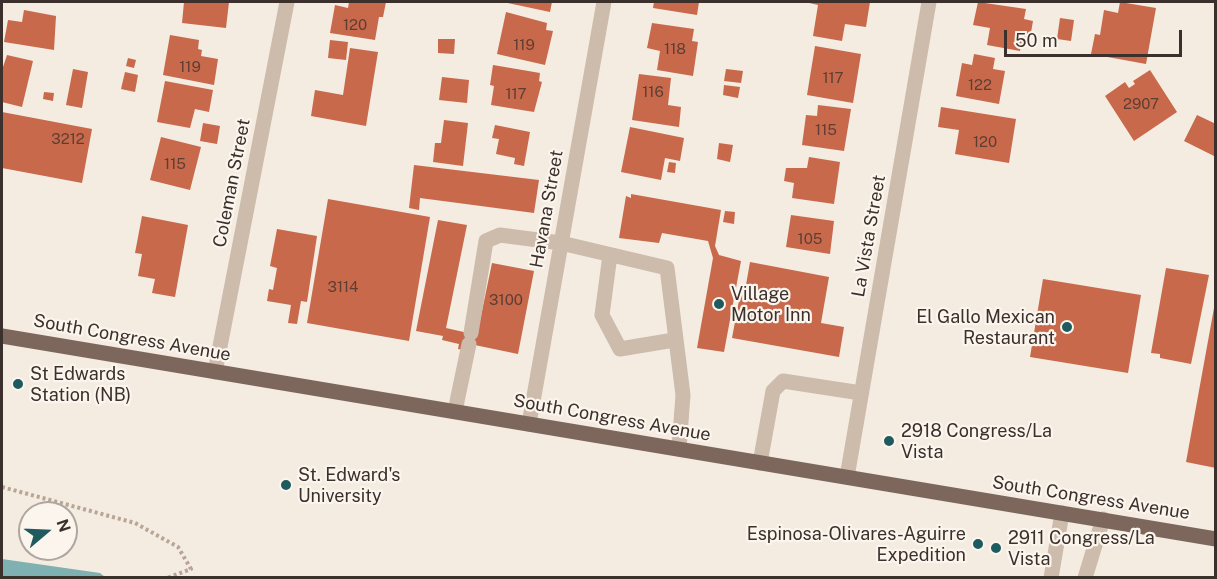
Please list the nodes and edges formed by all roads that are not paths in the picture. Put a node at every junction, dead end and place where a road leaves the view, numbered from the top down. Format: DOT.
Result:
graph roads {
  1 [pos="287,2"];
  2 [pos="604,2"];
  3 [pos="929,2"];
  4 [pos="561,243"];
  5 [pos="610,255"];
  6 [pos="2,336"];
  7 [pos="674,340"];
  8 [pos="215,372"];
  9 [pos="861,393"];
  10 [pos="455,411"];
  11 [pos="529,424"];
  12 [pos="679,449"];
  13 [pos="760,463"];
  14 [pos="847,477"];
  15 [pos="1062,513"];
  16 [pos="1103,519"];
  17 [pos="1215,539"];
  18 [pos="1051,578"];
  19 [pos="1085,578"];
  1 -- 8 [label="street, Coleman Street"];
  2 -- 4 [label="street, Havana Street"];
  3 -- 9 [label="street, La Vista Street"];
  4 -- 5 [label="street"];
  4 -- 10 [label="street"];
  4 -- 11 [label="street, Havana Street"];
  5 -- 7 [label="street"];
  5 -- 7 [label="street"];
  6 -- 8 [label="main road, South Congress Avenue"];
  7 -- 12 [label="street"];
  8 -- 10 [label="main road, South Congress Avenue"];
  9 -- 13 [label="street"];
  9 -- 14 [label="street, La Vista Street"];
  10 -- 11 [label="main road, South Congress Avenue"];
  11 -- 12 [label="main road, South Congress Avenue"];
  12 -- 13 [label="main road, South Congress Avenue"];
  13 -- 14 [label="main road, South Congress Avenue"];
  14 -- 15 [label="main road, South Congress Avenue"];
  15 -- 16 [label="main road, South Congress Avenue"];
  15 -- 18 [label="street"];
  16 -- 17 [label="main road, South Congress Avenue"];
  16 -- 19 [label="street"];
}
